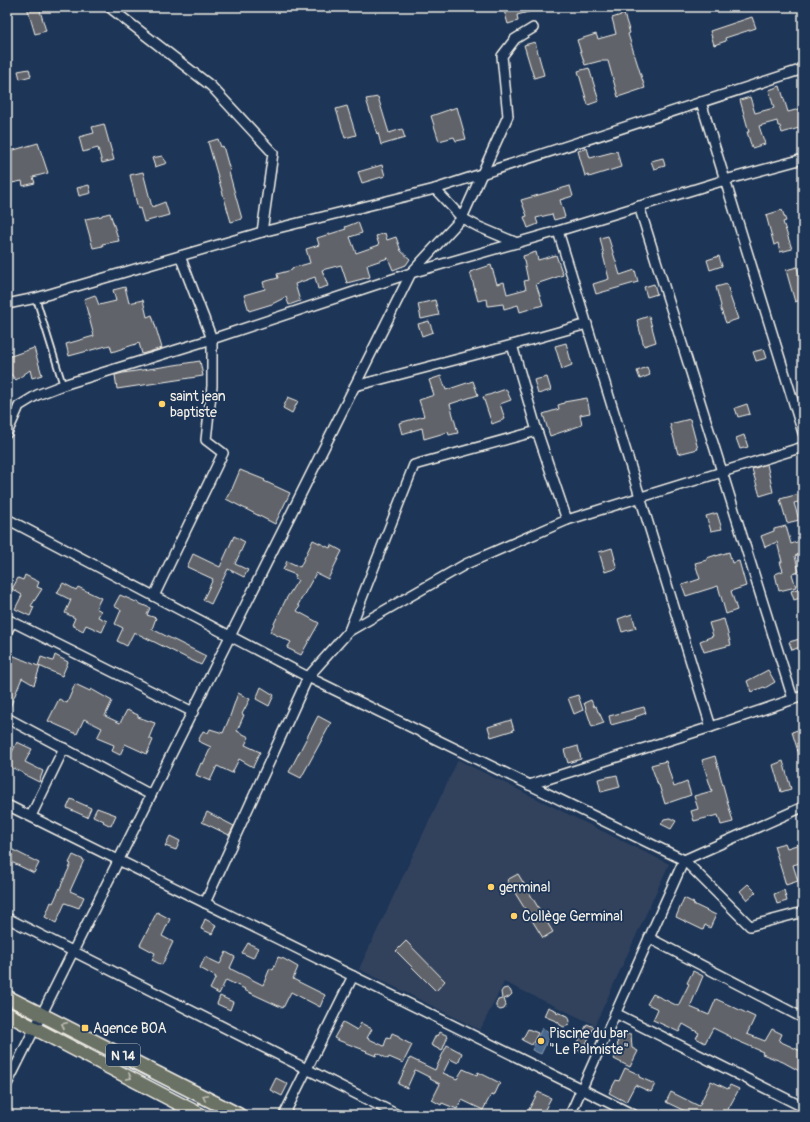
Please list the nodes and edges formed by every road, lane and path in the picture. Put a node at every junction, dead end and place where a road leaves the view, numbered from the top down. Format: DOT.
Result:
graph roads {
  1 [pos="109,7"];
  2 [pos="533,28"];
  3 [pos="803,69"];
  4 [pos="701,102"];
  5 [pos="803,159"];
  6 [pos="482,173"];
  7 [pos="725,180"];
  8 [pos="435,188"];
  9 [pos="639,206"];
  10 [pos="462,218"];
  11 [pos="558,231"];
  12 [pos="262,232"];
  13 [pos="517,243"];
  14 [pos="180,256"];
  15 [pos="411,273"];
  16 [pos="36,298"];
  17 [pos="7,304"];
  18 [pos="586,324"];
  19 [pos="212,339"];
  20 [pos="512,345"];
  21 [pos="63,385"];
  22 [pos="355,386"];
  23 [pos="537,431"];
  24 [pos="7,433"];
  25 [pos="803,433"];
  26 [pos="803,447"];
  27 [pos="722,472"];
  28 [pos="640,497"];
  29 [pos="7,519"];
  30 [pos="567,520"];
  31 [pos="154,596"];
  32 [pos="10,620"];
  33 [pos="7,631"];
  34 [pos="349,631"];
  35 [pos="230,636"];
  36 [pos="308,678"];
  37 [pos="803,696"];
  38 [pos="794,699"];
  39 [pos="193,712"];
  40 [pos="7,718"];
  41 [pos="711,727"];
  42 [pos="64,748"];
  43 [pos="530,785"];
  44 [pos="151,795"];
  45 [pos="7,805"];
  46 [pos="803,807"];
  47 [pos="30,816"];
  48 [pos="119,860"];
  49 [pos="684,860"];
  50 [pos="205,903"];
  51 [pos="803,912"];
  52 [pos="7,918"];
  53 [pos="649,938"];
  54 [pos="73,952"];
  55 [pos="353,976"];
  56 [pos="7,997"];
  57 [pos="615,1013"];
  58 [pos="7,1014"];
  59 [pos="42,1014"];
  60 [pos="803,1018"];
  61 [pos="34,1029"];
  62 [pos="307,1069"];
  63 [pos="7,1084"];
  64 [pos="582,1089"];
  65 [pos="803,1107"];
  66 [pos="201,1115"];
  67 [pos="239,1115"];
  68 [pos="284,1115"];
  69 [pos="398,1115"];
  70 [pos="570,1115"];
  71 [pos="634,1115"];
  1 -- 12 [label="street"];
  2 -- 6 [label="street"];
  3 -- 4 [label="street"];
  4 -- 6 [label="street"];
  4 -- 7 [label="street"];
  5 -- 7 [label="street"];
  6 -- 8 [label="street"];
  6 -- 10 [label="street"];
  7 -- 9 [label="street"];
  7 -- 25 [label="street"];
  8 -- 10 [label="street"];
  8 -- 12 [label="street"];
  9 -- 11 [label="street"];
  9 -- 27 [label="street"];
  10 -- 13 [label="street"];
  10 -- 15 [label="street"];
  11 -- 13 [label="street"];
  11 -- 18 [label="street"];
  12 -- 14 [label="street"];
  13 -- 15 [label="street"];
  14 -- 16 [label="street"];
  14 -- 19 [label="street"];
  15 -- 19 [label="street"];
  15 -- 22 [label="street"];
  16 -- 17 [label="street"];
  16 -- 21 [label="lane"];
  18 -- 20 [label="street"];
  18 -- 28 [label="street"];
  19 -- 21 [label="street"];
  19 -- 31 [label="street"];
  20 -- 22 [label="street"];
  20 -- 23 [label="street"];
  21 -- 24 [label="street"];
  22 -- 35 [label="street"];
  23 -- 30 [label="street"];
  23 -- 34 [label="street"];
  26 -- 27 [label="street"];
  27 -- 28 [label="street"];
  27 -- 38 [label="street"];
  28 -- 30 [label="street"];
  28 -- 41 [label="street"];
  29 -- 31 [label="street"];
  30 -- 34 [label="street"];
  31 -- 35 [label="street"];
  32 -- 33 [label="street"];
  32 -- 39 [label="street"];
  34 -- 36 [label="street"];
  35 -- 36 [label="street"];
  35 -- 39 [label="street"];
  36 -- 43 [label="street"];
  36 -- 50 [label="street"];
  37 -- 38 [label="street"];
  38 -- 41 [label="street"];
  39 -- 44 [label="street"];
  40 -- 42 [label="street"];
  41 -- 43 [label="street"];
  42 -- 44 [label="street"];
  42 -- 47 [label="street"];
  43 -- 49 [label="street"];
  44 -- 48 [label="street"];
  45 -- 47 [label="street"];
  46 -- 49 [label="street"];
  47 -- 48 [label="street"];
  48 -- 50 [label="street"];
  48 -- 54 [label="street"];
  49 -- 51 [label="street"];
  49 -- 53 [label="street"];
  50 -- 55 [label="street"];
  52 -- 54 [label="street"];
  53 -- 57 [label="street"];
  53 -- 60 [label="street"];
  54 -- 59 [label="street"];
  54 -- 62 [label="street"];
  55 -- 62 [label="street"];
  55 -- 64 [label="street"];
  56 -- 59 [label="main road, N 14"];
  57 -- 64 [label="street"];
  57 -- 65 [label="street"];
  58 -- 61 [label="main road, N 14"];
  59 -- 61 [label="street"];
  67 -- 59 [label="main road, N 14, one-way"];
  61 -- 63 [label="street"];
  61 -- 66 [label="main road, N 14, one-way"];
  62 -- 68 [label="street"];
  62 -- 69 [label="street"];
  64 -- 70 [label="street"];
  64 -- 71 [label="street"];
}
